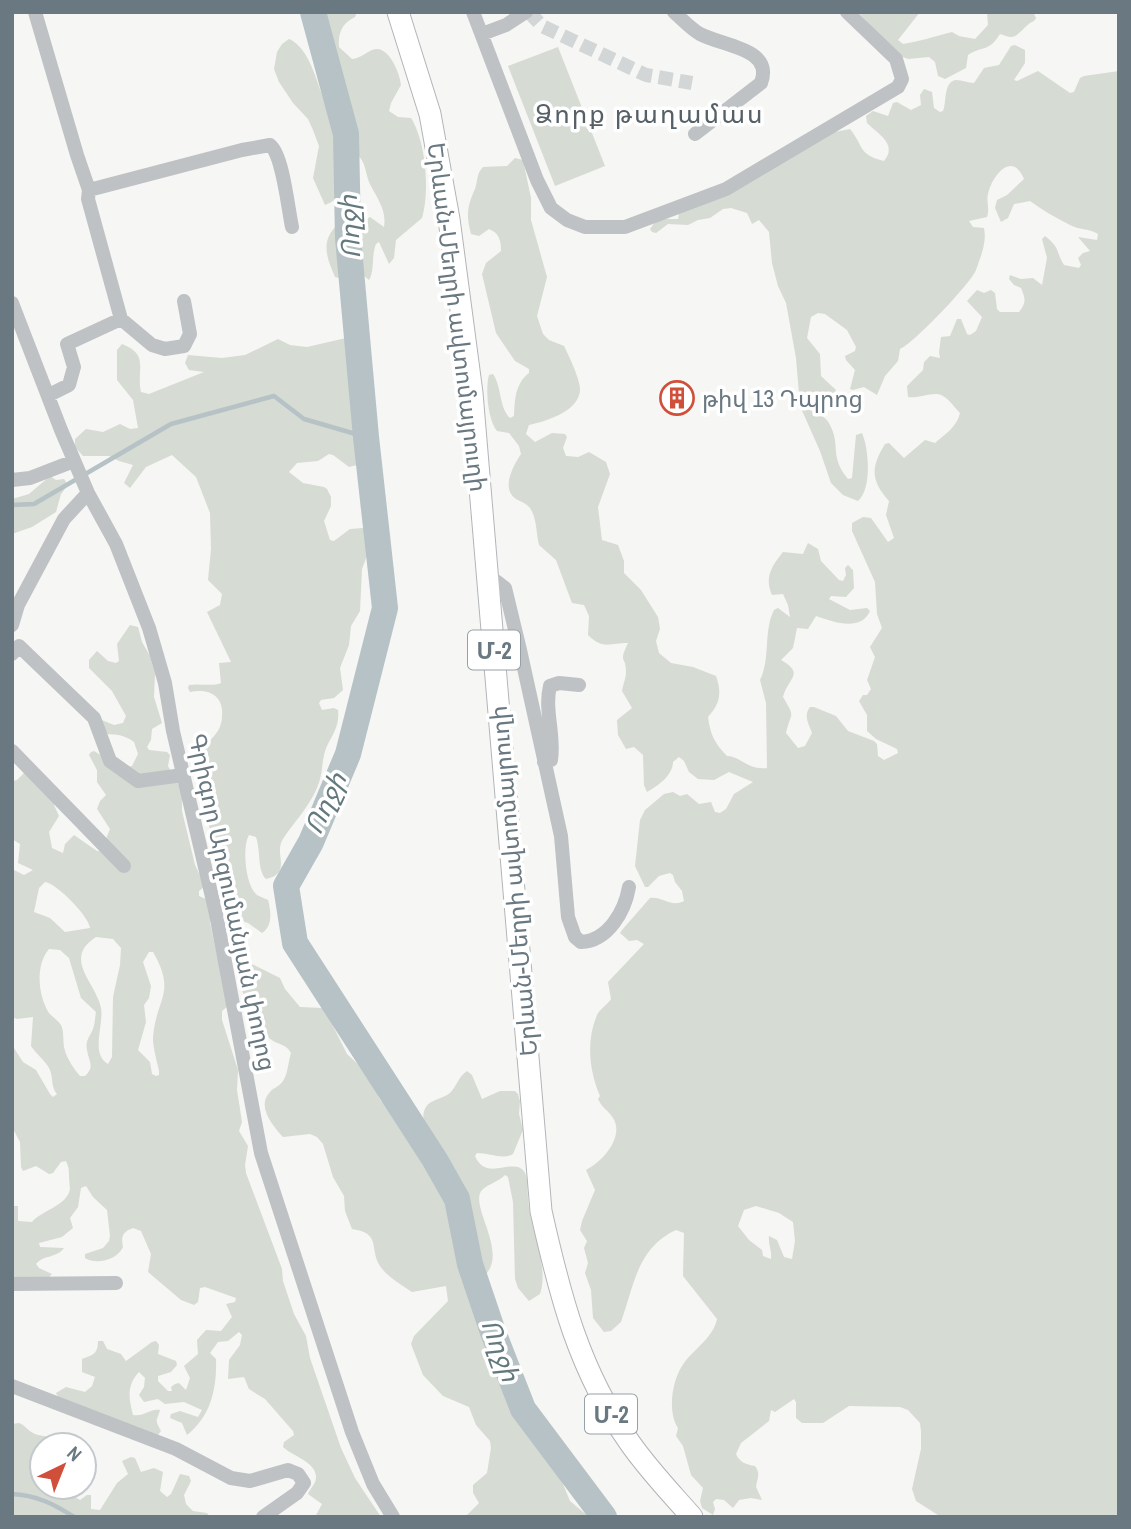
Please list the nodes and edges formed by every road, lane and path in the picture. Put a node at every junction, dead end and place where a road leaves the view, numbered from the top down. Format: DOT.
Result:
graph roads {
  1 [pos="35,12"];
  2 [pos="398,12"];
  3 [pos="473,12"];
  4 [pos="526,12"];
  5 [pos="674,12"];
  6 [pos="847,12"];
  7 [pos="482,34"];
  8 [pos="695,134"];
  9 [pos="89,190"];
  10 [pos="292,227"];
  11 [pos="184,301"];
  12 [pos="12,303"];
  13 [pos="121,319"];
  14 [pos="48,395"];
  15 [pos="74,461"];
  16 [pos="12,480"];
  17 [pos="88,493"];
  18 [pos="488,575"];
  19 [pos="12,625"];
  20 [pos="14,645"];
  21 [pos="579,685"];
  22 [pos="12,751"];
  23 [pos="544,762"];
  24 [pos="183,775"];
  25 [pos="124,866"];
  26 [pos="629,887"];
  27 [pos="116,1283"];
  28 [pos="12,1284"];
  29 [pos="12,1386"];
  30 [pos="263,1517"];
  31 [pos="393,1517"];
  32 [pos="692,1517"];
  1 -- 9 [label="street"];
  2 -- 18 [label="highway, Երևան-Մեղրի ավտոմայրուղի / Մ-2"];
  3 -- 7 [label="street"];
  4 -- 7 [label="street"];
  5 -- 8 [label="street"];
  6 -- 7 [label="street"];
  9 -- 10 [label="street"];
  9 -- 13 [label="street"];
  11 -- 13 [label="street"];
  12 -- 14 [label="street, Գրիգոր Արզումանյան փողոց"];
  13 -- 14 [label="street"];
  14 -- 15 [label="street, Գրիգոր Արզումանյան փողոց"];
  15 -- 16 [label="street"];
  15 -- 17 [label="street, Գրիգոր Արզումանյան փողոց"];
  17 -- 19 [label="street"];
  17 -- 24 [label="street, Գրիգոր Արզումանյան փողոց"];
  18 -- 23 [label="street"];
  18 -- 32 [label="highway, Երևան-Մեղրի ավտոմայրուղի / Մ-2"];
  20 -- 24 [label="street"];
  21 -- 23 [label="street"];
  22 -- 25 [label="street"];
  23 -- 26 [label="street"];
  24 -- 31 [label="street, Գրիգոր Արզումանյան փողոց"];
  27 -- 28 [label="street"];
  29 -- 30 [label="street"];
}
